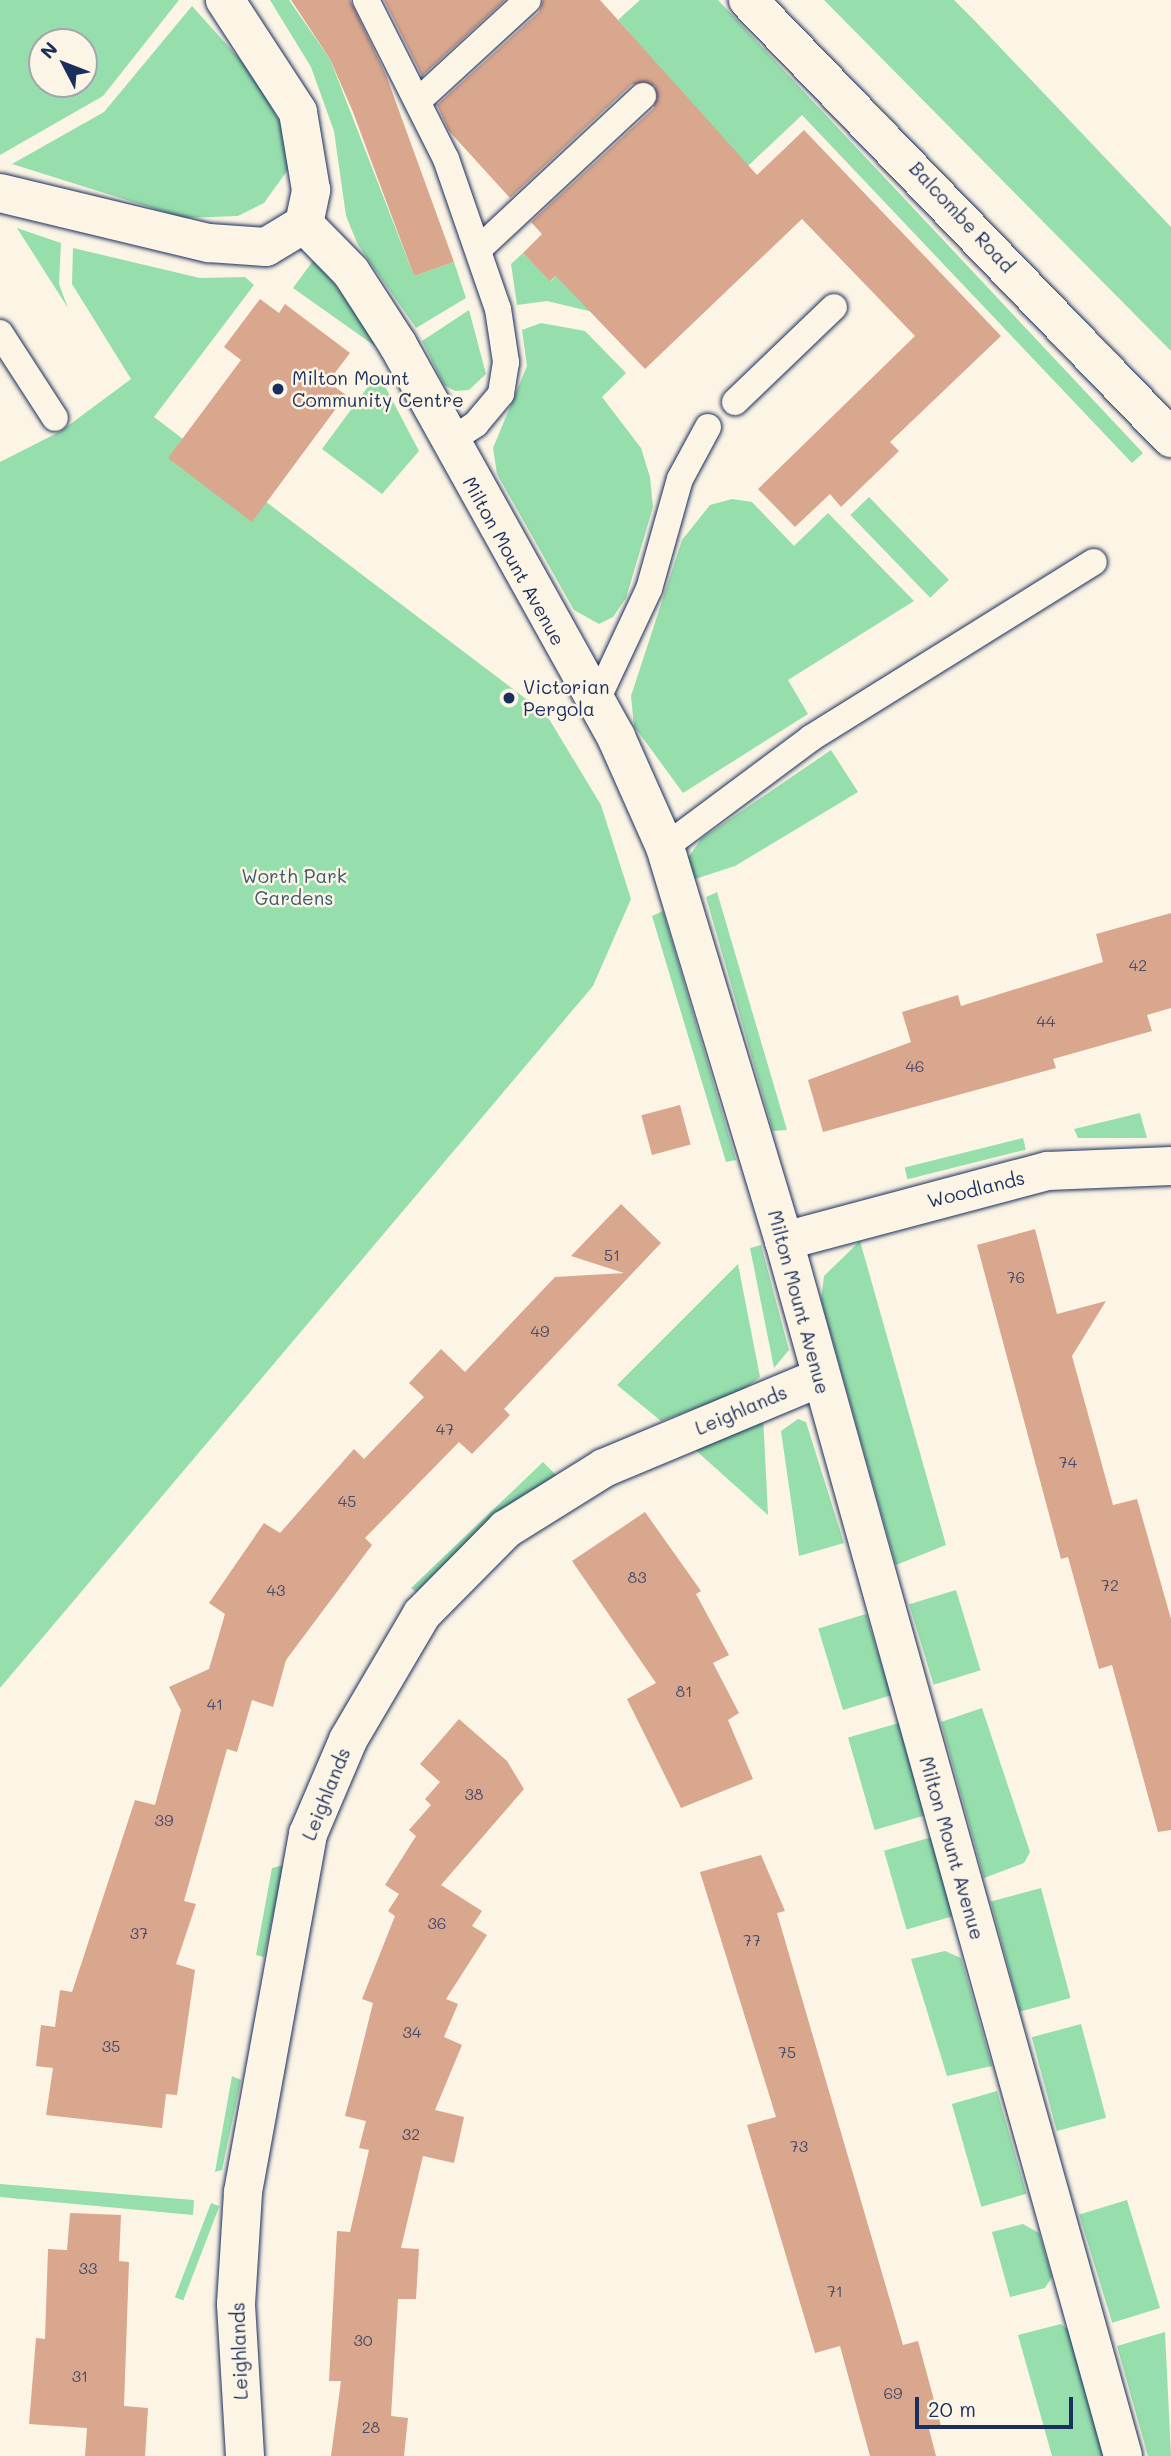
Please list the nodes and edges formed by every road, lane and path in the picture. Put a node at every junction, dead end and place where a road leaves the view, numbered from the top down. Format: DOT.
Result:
graph roads {
  1 [pos="225,0"];
  2 [pos="366,0"];
  3 [pos="528,0"];
  4 [pos="748,0"];
  5 [pos="643,96"];
  6 [pos="418,100"];
  7 [pos="0,193"];
  8 [pos="304,224"];
  9 [pos="480,248"];
  10 [pos="834,307"];
  11 [pos="0,333"];
  12 [pos="735,402"];
  13 [pos="55,418"];
  14 [pos="708,427"];
  15 [pos="1171,438"];
  16 [pos="447,443"];
  17 [pos="1094,562"];
  18 [pos="596,702"];
  19 [pos="665,847"];
  20 [pos="1171,1166"];
  21 [pos="785,1241"];
  22 [pos="819,1378"];
  23 [pos="245,2456"];
  24 [pos="1123,2456"];
  1 -- 8 [label="street"];
  2 -- 6 [label="lane"];
  3 -- 6 [label="lane"];
  4 -- 15 [label="street, Balcombe Road"];
  5 -- 9 [label="lane"];
  6 -- 9 [label="lane"];
  7 -- 8 [label="street"];
  8 -- 16 [label="street, Milton Mount Avenue"];
  9 -- 16 [label="lane"];
  10 -- 12 [label="lane"];
  11 -- 13 [label="lane"];
  14 -- 18 [label="lane"];
  16 -- 18 [label="street, Milton Mount Avenue"];
  17 -- 19 [label="lane"];
  18 -- 19 [label="street, Milton Mount Avenue"];
  19 -- 21 [label="street, Milton Mount Avenue"];
  20 -- 21 [label="street, Woodlands"];
  21 -- 22 [label="street, Milton Mount Avenue"];
  22 -- 23 [label="street, Leighlands"];
  22 -- 24 [label="street, Milton Mount Avenue"];
}
